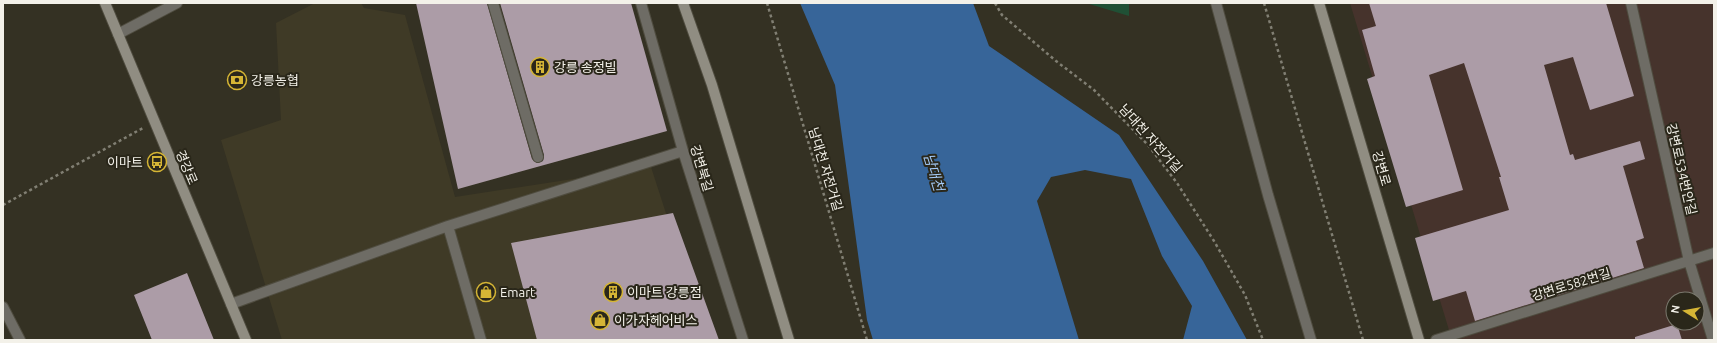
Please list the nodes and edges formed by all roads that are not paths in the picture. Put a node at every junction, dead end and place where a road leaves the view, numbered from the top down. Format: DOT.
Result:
graph roads {
  1 [pos="105,3"];
  2 [pos="177,3"];
  3 [pos="493,3"];
  4 [pos="642,3"];
  5 [pos="683,3"];
  6 [pos="1216,3"];
  7 [pos="1319,3"];
  8 [pos="1631,3"];
  9 [pos="118,34"];
  10 [pos="683,151"];
  11 [pos="538,157"];
  12 [pos="448,226"];
  13 [pos="1714,253"];
  14 [pos="1689,261"];
  15 [pos="231,304"];
  16 [pos="3,307"];
  17 [pos="20,340"];
  18 [pos="246,340"];
  19 [pos="481,340"];
  20 [pos="743,340"];
  21 [pos="789,340"];
  22 [pos="1311,340"];
  23 [pos="1419,340"];
  24 [pos="1436,340"];
  25 [pos="1713,340"];
  1 -- 9 [label="street, 경강로"];
  2 -- 9 [label="street"];
  3 -- 11 [label="street"];
  4 -- 10 [label="street, 강변북길"];
  5 -- 21 [label="street"];
  6 -- 22 [label="street"];
  7 -- 23 [label="street, 강변로"];
  8 -- 14 [label="street, 강변로534번안길"];
  9 -- 15 [label="street, 경강로"];
  10 -- 12 [label="street"];
  10 -- 20 [label="street, 강변북길"];
  12 -- 15 [label="street"];
  12 -- 19 [label="street"];
  13 -- 14 [label="street, 강변로582번길"];
  14 -- 24 [label="street, 강변로582번길"];
  14 -- 25 [label="street, 강변로534번안길"];
  15 -- 18 [label="street, 경강로"];
  16 -- 17 [label="street"];
}
